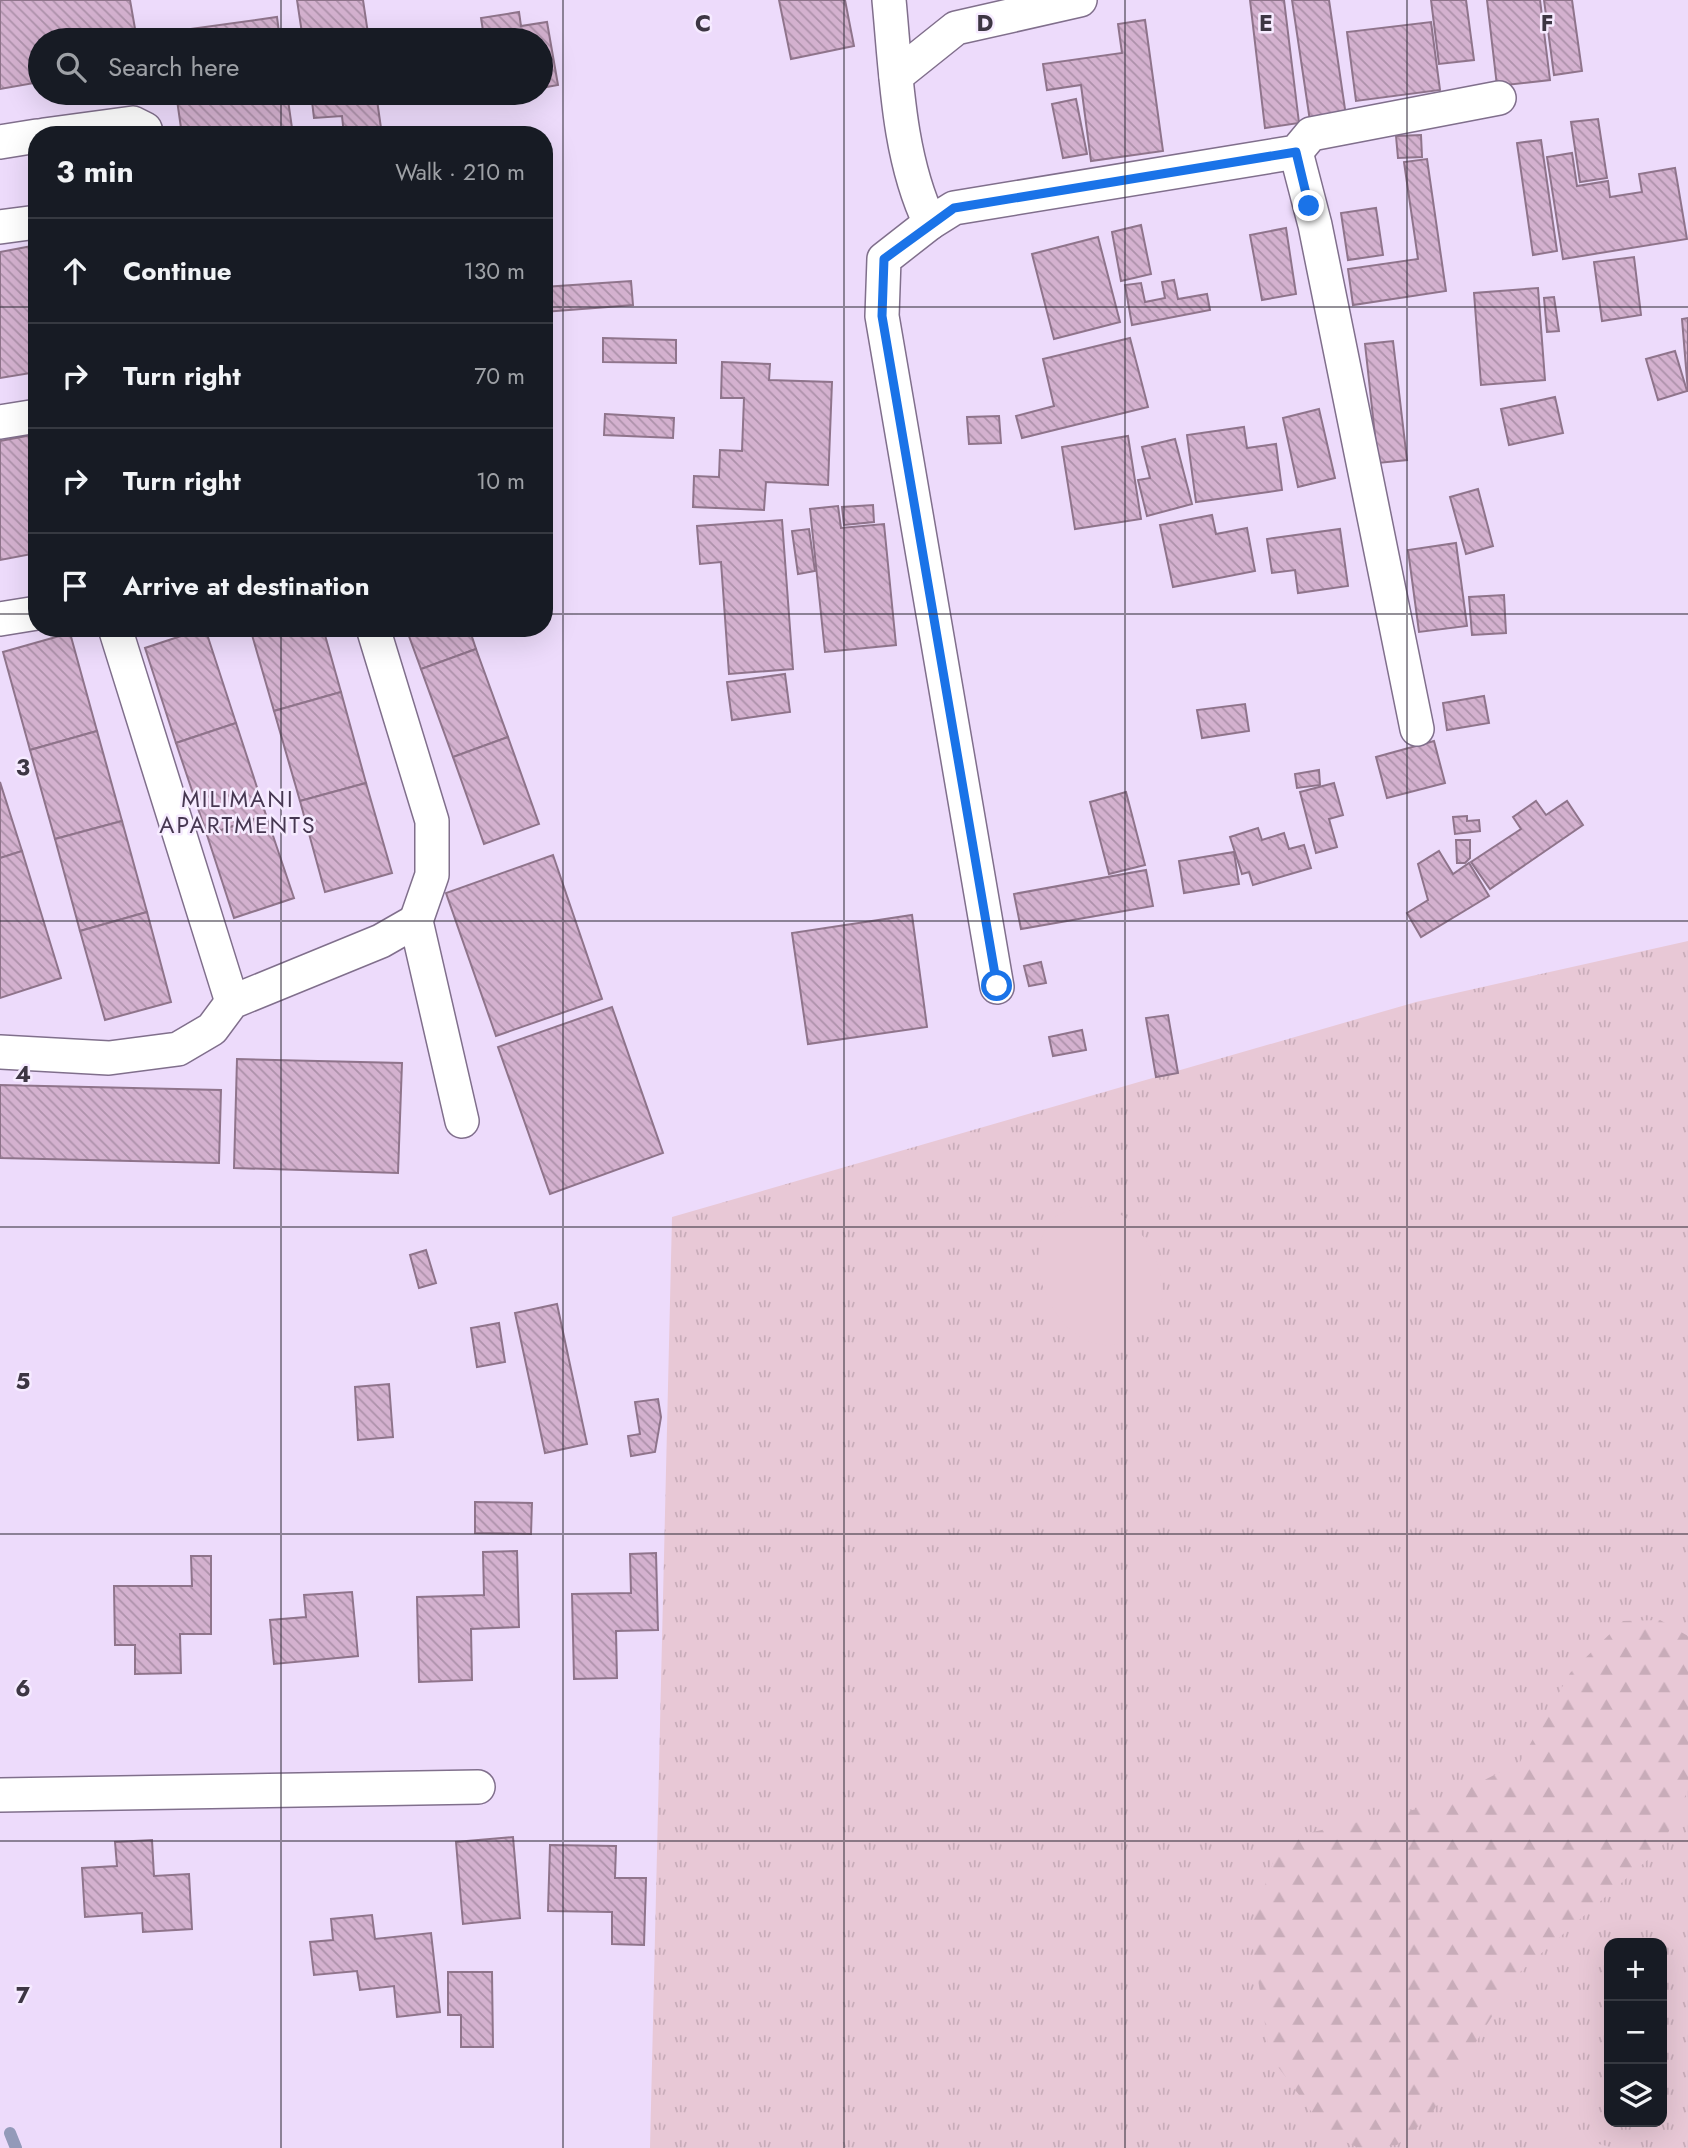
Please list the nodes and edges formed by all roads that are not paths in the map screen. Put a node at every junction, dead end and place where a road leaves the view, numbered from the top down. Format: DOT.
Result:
graph roads {
  1 [pos="889,0"];
  2 [pos="1080,0"];
  3 [pos="896,76"];
  4 [pos="1499,98"];
  5 [pos="110,126"];
  6 [pos="138,126"];
  7 [pos="28,137"];
  8 [pos="0,142"];
  9 [pos="1296,152"];
  10 [pos="28,223"];
  11 [pos="930,223"];
  12 [pos="0,227"];
  13 [pos="28,417"];
  14 [pos="0,422"];
  15 [pos="28,614"];
  16 [pos="0,619"];
  17 [pos="118,637"];
  18 [pos="376,637"];
  19 [pos="1417,730"];
  20 [pos="416,921"];
  21 [pos="997,986"];
  22 [pos="232,1002"];
  23 [pos="0,1052"];
  24 [pos="462,1121"];
  25 [pos="478,1787"];
  26 [pos="0,1795"];
  1 -- 3 [label="street"];
  2 -- 3 [label="street"];
  3 -- 11 [label="street"];
  4 -- 9 [label="street"];
  5 -- 6 [label="street"];
  7 -- 8 [label="street"];
  9 -- 11 [label="street"];
  9 -- 19 [label="street"];
  10 -- 12 [label="street"];
  11 -- 21 [label="street"];
  13 -- 14 [label="street"];
  15 -- 16 [label="street"];
  17 -- 22 [label="street"];
  18 -- 20 [label="street"];
  20 -- 22 [label="street"];
  20 -- 24 [label="street"];
  22 -- 23 [label="street"];
  25 -- 26 [label="street"];
}
